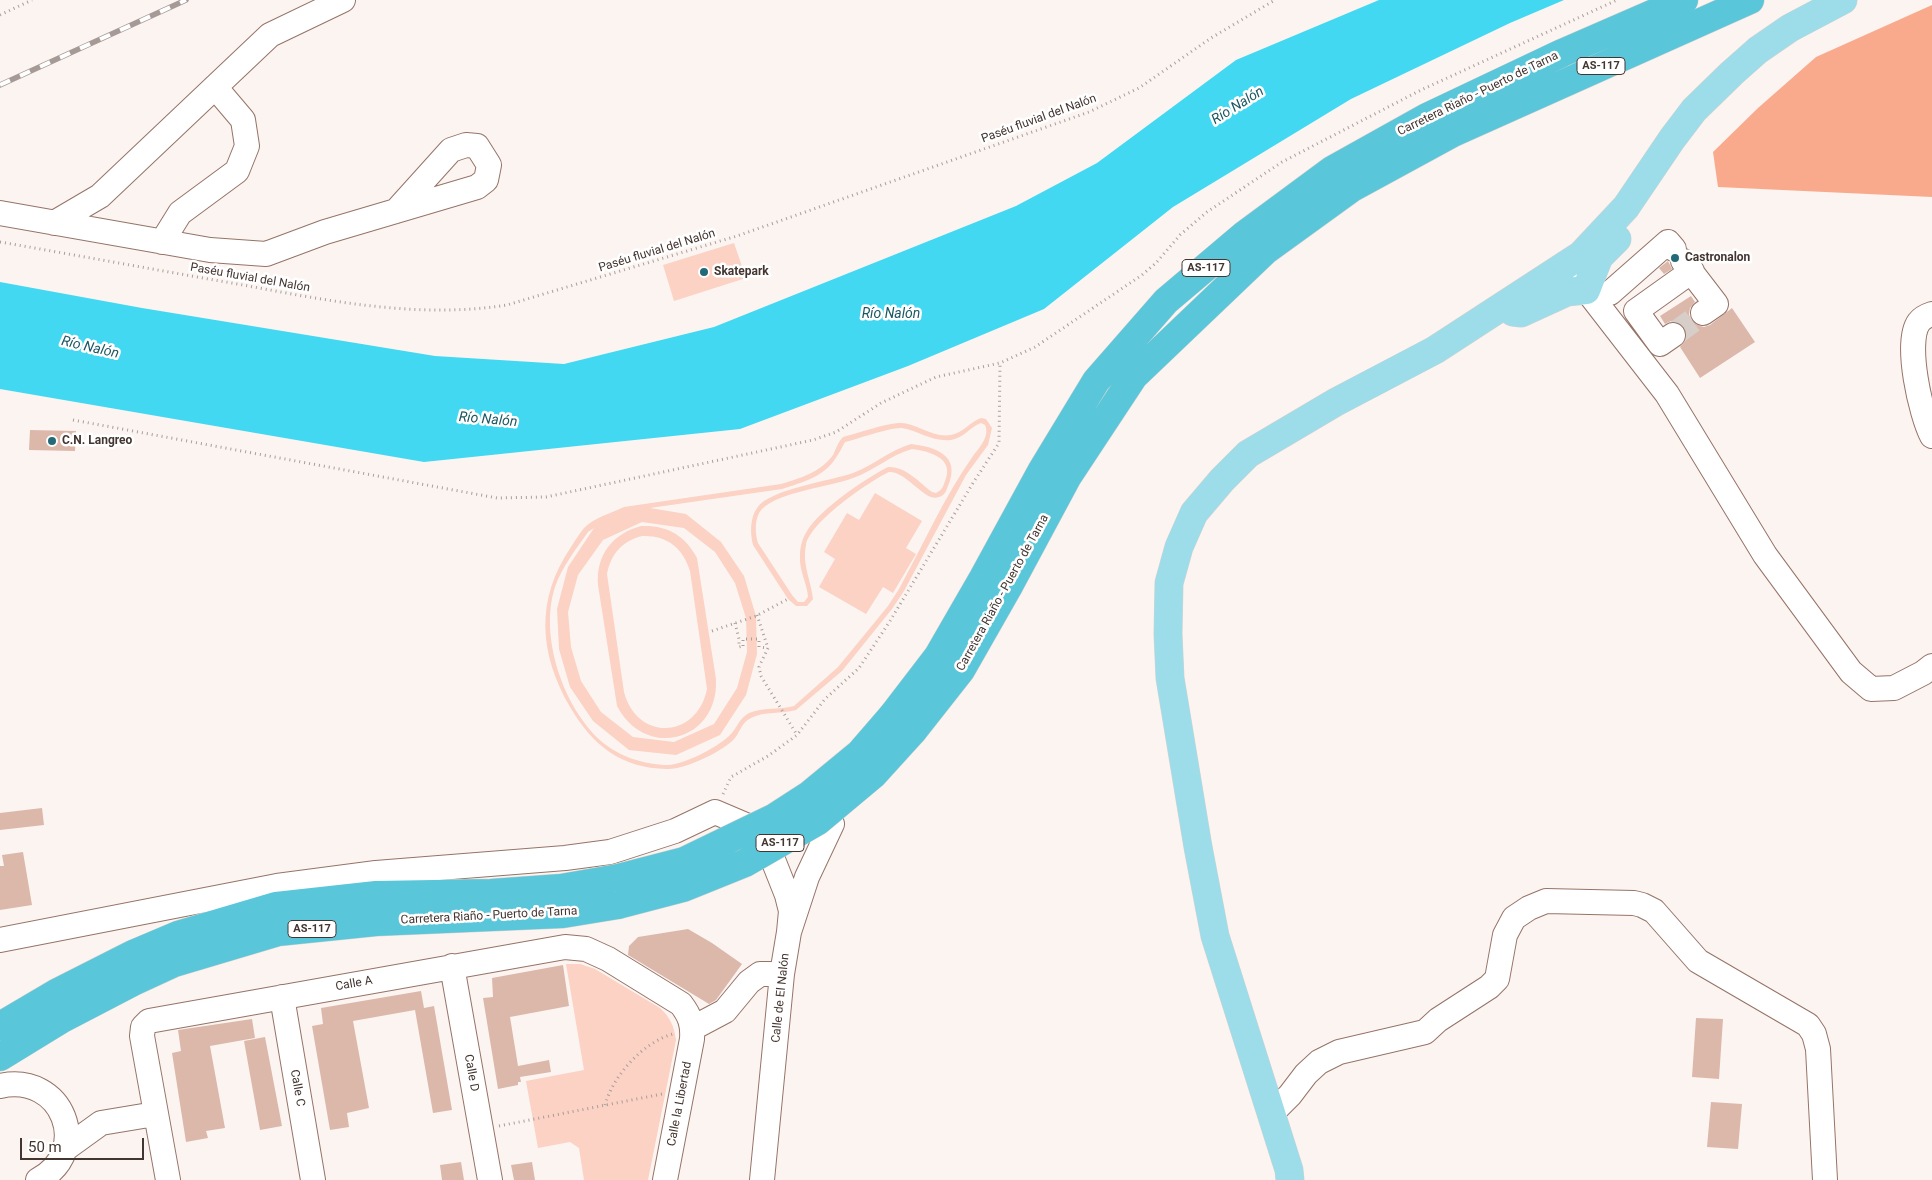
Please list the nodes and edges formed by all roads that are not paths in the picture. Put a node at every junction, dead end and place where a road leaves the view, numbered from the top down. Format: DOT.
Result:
graph roads {
  1 [pos="343,0"];
  2 [pos="1684,0"];
  3 [pos="1750,0"];
  4 [pos="1842,0"];
  5 [pos="215,86"];
  6 [pos="1647,176"];
  7 [pos="396,211"];
  8 [pos="0,213"];
  9 [pos="54,223"];
  10 [pos="162,242"];
  11 [pos="1683,260"];
  12 [pos="1567,265"];
  13 [pos="1598,291"];
  14 [pos="1499,309"];
  15 [pos="1636,311"];
  16 [pos="1702,313"];
  17 [pos="1932,314"];
  18 [pos="1673,335"];
  19 [pos="1932,436"];
  20 [pos="1932,666"];
  21 [pos="903,723"];
  22 [pos="832,824"];
  23 [pos="789,932"];
  24 [pos="0,940"];
  25 [pos="452,966"];
  26 [pos="782,974"];
  27 [pos="282,997"];
  28 [pos="16,1005"];
  29 [pos="0,1026"];
  30 [pos="693,1028"];
  31 [pos="29,1048"];
  32 [pos="0,1056"];
  33 [pos="3,1079"];
  34 [pos="58,1105"];
  35 [pos="155,1114"];
  36 [pos="1271,1114"];
  37 [pos="101,1123"];
  38 [pos="65,1149"];
  39 [pos="39,1180"];
  40 [pos="168,1180"];
  41 [pos="313,1180"];
  42 [pos="490,1180"];
  43 [pos="665,1180"];
  44 [pos="762,1180"];
  45 [pos="1290,1180"];
  46 [pos="1825,1180"];
  1 -- 5 [label="street"];
  2 -- 21 [label="highway, Carretera Riaño - Puerto de Tarna / AS-117"];
  3 -- 21 [label="highway, Carretera Riaño - Puerto de Tarna / AS-117"];
  4 -- 6 [label="main road"];
  5 -- 9 [label="street"];
  5 -- 10 [label="street"];
  6 -- 12 [label="main road"];
  6 -- 13 [label="main road"];
  7 -- 10 [label="street"];
  8 -- 9 [label="street"];
  9 -- 10 [label="street"];
  11 -- 13 [label="street"];
  11 -- 15 [label="street"];
  11 -- 16 [label="street"];
  12 -- 13 [label="street"];
  12 -- 14 [label="main road"];
  13 -- 14 [label="main road"];
  13 -- 15 [label="street"];
  13 -- 20 [label="street"];
  14 -- 36 [label="main road"];
  15 -- 18 [label="street"];
  17 -- 19 [label="street"];
  21 -- 28 [label="highway, Carretera Riaño - Puerto de Tarna / AS-117, bridge"];
  21 -- 31 [label="highway, Carretera Riaño - Puerto de Tarna / AS-117, bridge"];
  22 -- 23 [label="street, Calle de El Nalón"];
  23 -- 24 [label="street"];
  23 -- 26 [label="street, Calle de El Nalón"];
  25 -- 27 [label="street, Calle A"];
  25 -- 30 [label="street, Calle A"];
  25 -- 42 [label="street, Calle D"];
  26 -- 30 [label="street"];
  26 -- 44 [label="street, Calle de El Nalón"];
  27 -- 35 [label="street, Calle A"];
  27 -- 41 [label="street, Calle C"];
  28 -- 29 [label="highway, Carretera Riaño - Puerto de Tarna / AS-117"];
  30 -- 43 [label="street, Calle la Libertad"];
  31 -- 32 [label="highway, Carretera Riaño - Puerto de Tarna / AS-117"];
  31 -- 33 [label="highway"];
  33 -- 34 [label="street"];
  34 -- 37 [label="street"];
  34 -- 38 [label="street"];
  35 -- 37 [label="street"];
  35 -- 40 [label="street, Calle A"];
  36 -- 45 [label="main road"];
  36 -- 46 [label="street"];
  37 -- 38 [label="street"];
  38 -- 39 [label="street"];
}
